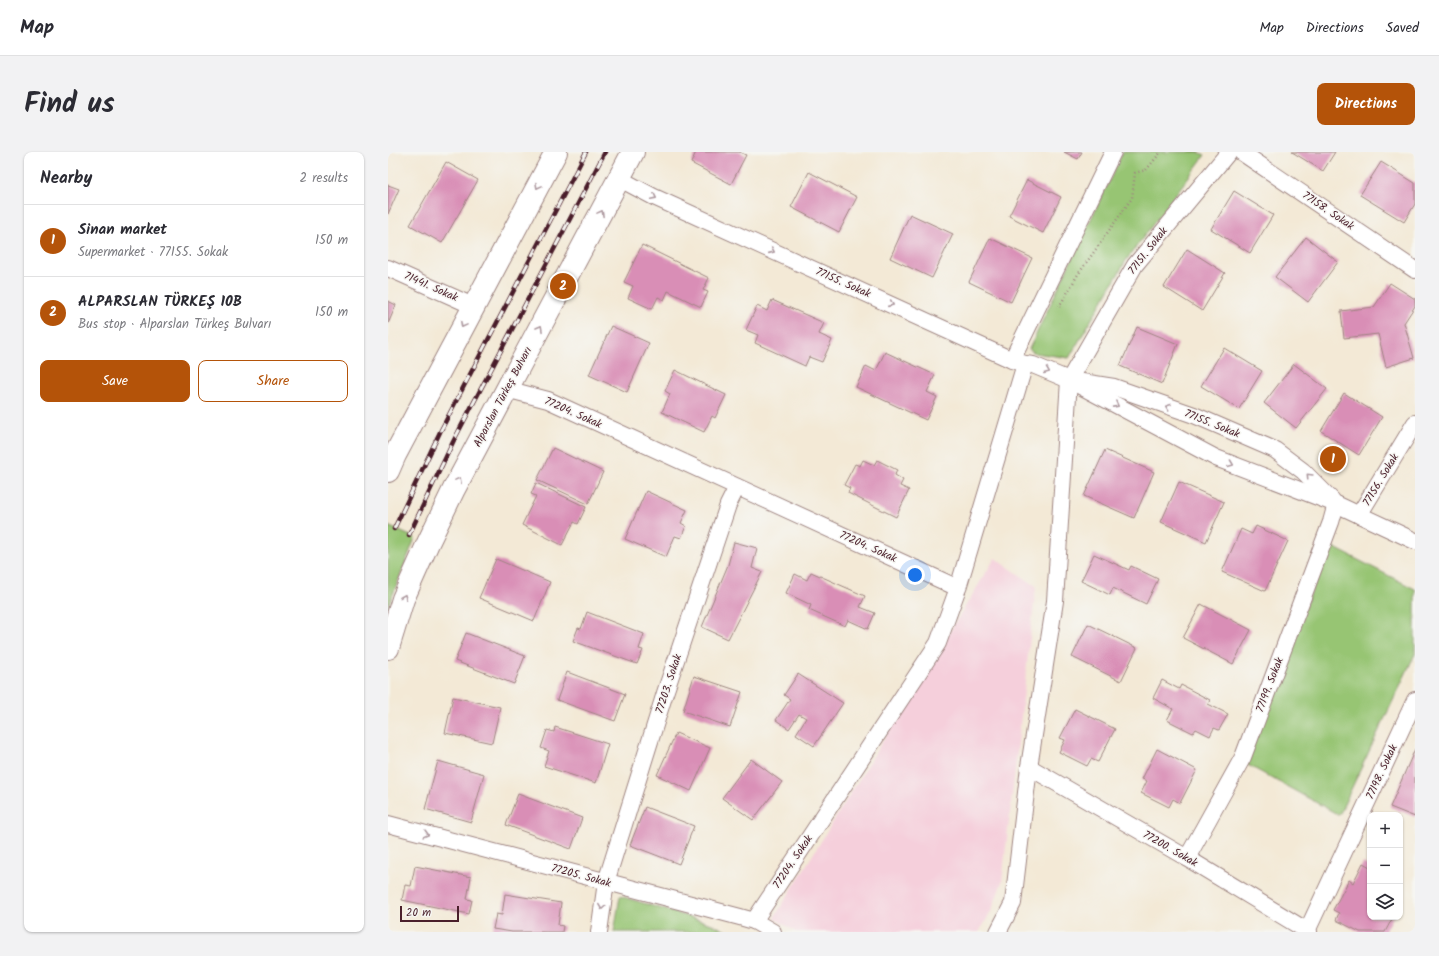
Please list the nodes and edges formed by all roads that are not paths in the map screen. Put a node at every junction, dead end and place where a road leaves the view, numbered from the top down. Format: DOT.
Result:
graph roads {
  1 [pos="633,152"];
  2 [pos="1114,152"];
  3 [pos="1229,152"];
  4 [pos="1241,152"];
  5 [pos="552,153"];
  6 [pos="620,178"];
  7 [pos="388,268"];
  8 [pos="1415,270"];
  9 [pos="473,306"];
  10 [pos="1019,362"];
  11 [pos="1069,380"];
  12 [pos="506,389"];
  13 [pos="1415,424"];
  14 [pos="390,459"];
  15 [pos="736,487"];
  16 [pos="1336,504"];
  17 [pos="1360,515"];
  18 [pos="1415,541"];
  19 [pos="958,588"];
  20 [pos="388,648"];
  21 [pos="1415,700"];
  22 [pos="1029,767"];
  23 [pos="388,824"];
  24 [pos="1187,858"];
  25 [pos="606,882"];
  26 [pos="754,921"];
  27 [pos="1308,931"];
  28 [pos="599,932"];
  29 [pos="773,932"];
  30 [pos="998,932"];
  1 -- 6 [label="main road, Alparslan Türkeş Bulvarı"];
  2 -- 10 [label="street"];
  3 -- 11 [label="street, 77151. Sokak"];
  4 -- 8 [label="street, 77158. Sokak"];
  5 -- 9 [label="main road, one-way"];
  6 -- 10 [label="street, 77155. Sokak, one-way"];
  12 -- 6 [label="main road, Alparslan Türkeş Bulvarı, one-way"];
  7 -- 9 [label="street, 71441. Sokak"];
  9 -- 14 [label="main road, one-way"];
  10 -- 11 [label="street, 77155. Sokak, one-way"];
  10 -- 19 [label="street"];
  11 -- 16 [label="street, 77155. Sokak, one-way"];
  16 -- 11 [label="street, 77155. Sokak, one-way"];
  11 -- 22 [label="street"];
  12 -- 15 [label="street, 77204. Sokak"];
  20 -- 12 [label="main road, Alparslan Türkeş Bulvarı, one-way"];
  13 -- 17 [label="street, 77156. Sokak"];
  15 -- 19 [label="street, 77204. Sokak"];
  15 -- 25 [label="street, 77203. Sokak"];
  16 -- 17 [label="street, 77155. Sokak"];
  16 -- 24 [label="street, 77199. Sokak"];
  17 -- 18 [label="street, 77155. Sokak"];
  19 -- 26 [label="street, 77204. Sokak"];
  21 -- 27 [label="street, 77198. Sokak"];
  22 -- 24 [label="street, 77200. Sokak"];
  22 -- 30 [label="street"];
  23 -- 25 [label="street, 77205. Sokak, one-way"];
  24 -- 27 [label="street, 77200. Sokak"];
  25 -- 26 [label="street, 77205. Sokak"];
  25 -- 28 [label="street, 77203. Sokak, one-way"];
  26 -- 29 [label="street, 77205. Sokak"];
}
